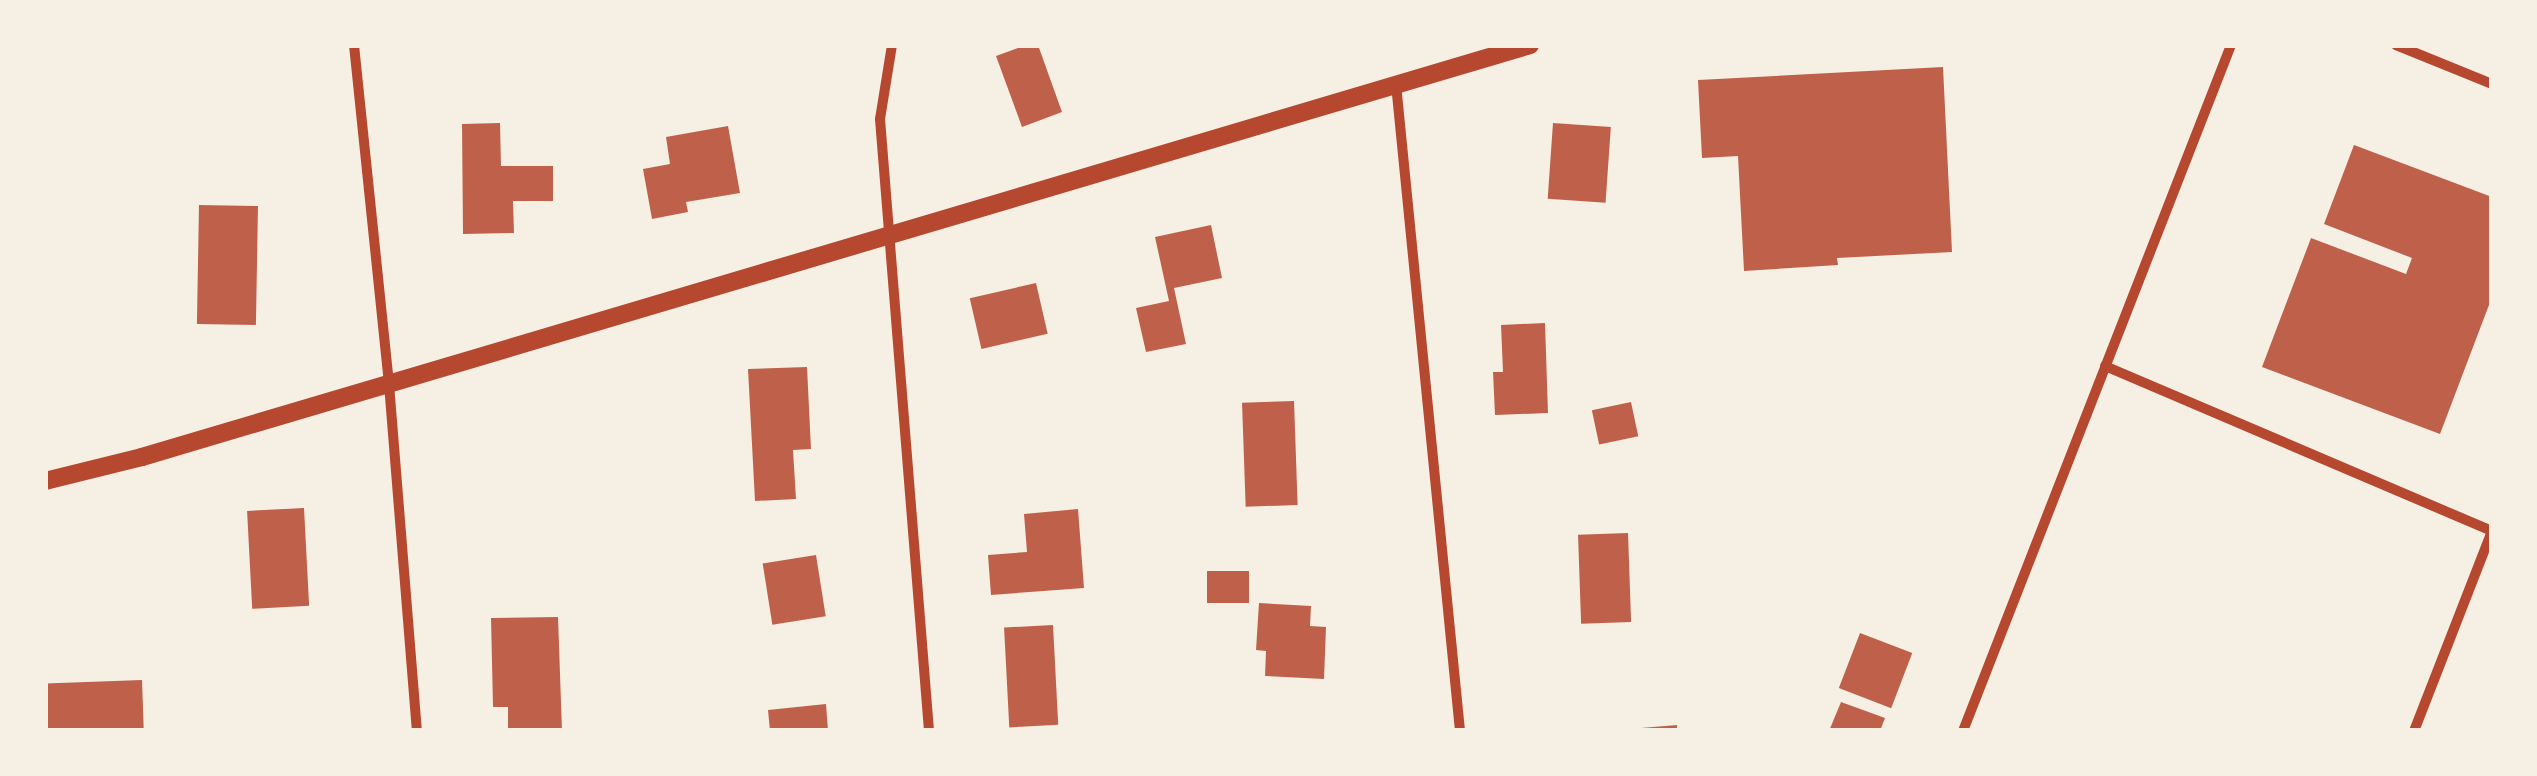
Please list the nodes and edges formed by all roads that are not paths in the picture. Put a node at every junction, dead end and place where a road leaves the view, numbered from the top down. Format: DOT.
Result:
graph roads {
  1 [pos="354,45"];
  2 [pos="892,45"];
  3 [pos="1530,45"];
  4 [pos="2232,45"];
  5 [pos="2396,45"];
  6 [pos="1396,84"];
  7 [pos="2492,84"];
  8 [pos="889,237"];
  9 [pos="2106,366"];
  10 [pos="389,384"];
  11 [pos="45,481"];
  12 [pos="2492,531"];
  13 [pos="417,731"];
  14 [pos="929,731"];
  15 [pos="1460,731"];
  16 [pos="1963,731"];
  17 [pos="2414,731"];
  1 -- 10 [label="street"];
  2 -- 8 [label="street"];
  3 -- 6 [label="street"];
  4 -- 9 [label="street"];
  5 -- 7 [label="street"];
  6 -- 8 [label="street"];
  6 -- 15 [label="street"];
  8 -- 10 [label="street"];
  8 -- 14 [label="street"];
  9 -- 12 [label="street"];
  9 -- 16 [label="street"];
  10 -- 11 [label="street"];
  10 -- 13 [label="street"];
  12 -- 17 [label="street"];
}
